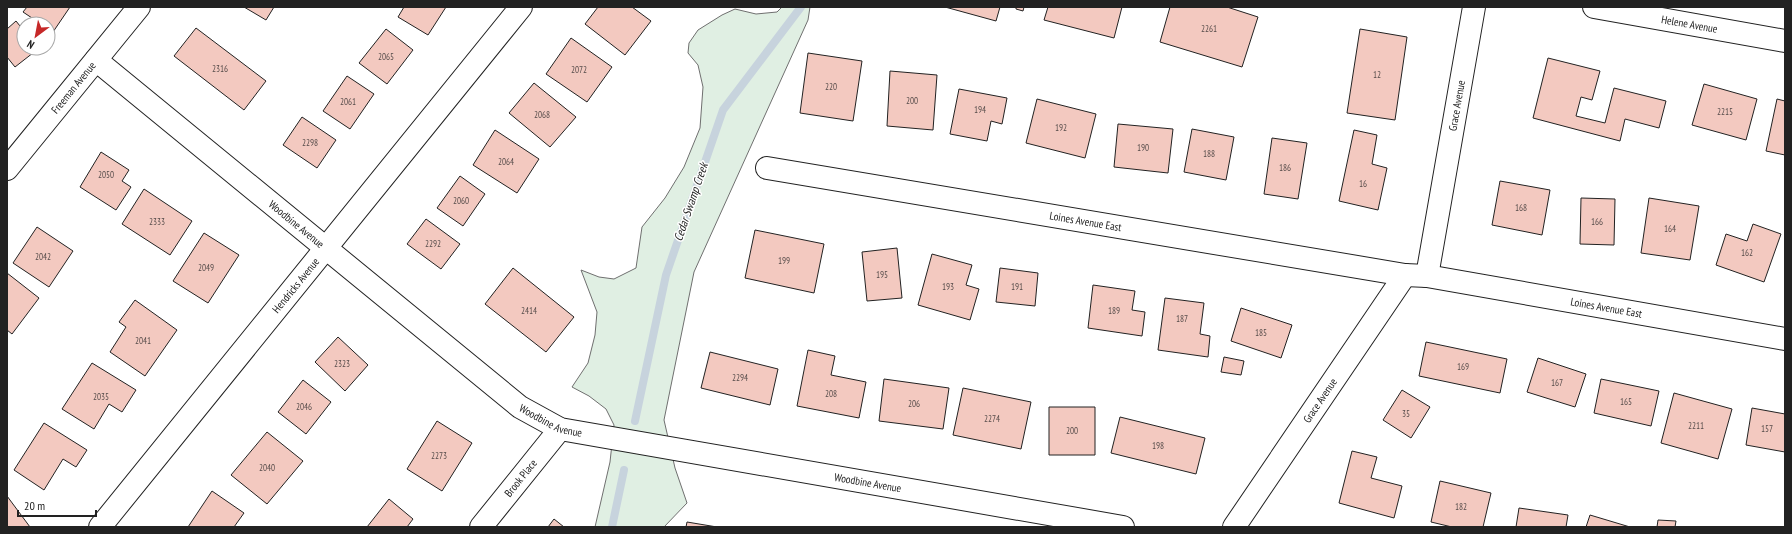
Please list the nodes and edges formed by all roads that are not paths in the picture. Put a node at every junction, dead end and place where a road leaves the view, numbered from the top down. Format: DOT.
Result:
graph roads {
  1 [pos="139,7"];
  2 [pos="521,7"];
  3 [pos="1474,7"];
  4 [pos="1594,7"];
  5 [pos="1785,41"];
  6 [pos="96,60"];
  7 [pos="766,168"];
  8 [pos="7,169"];
  9 [pos="325,249"];
  10 [pos="1405,275"];
  11 [pos="1427,276"];
  12 [pos="1785,339"];
  13 [pos="560,429"];
  14 [pos="100,527"];
  15 [pos="481,527"];
  16 [pos="1123,527"];
  17 [pos="1234,527"];
  1 -- 6 [label="street, Freeman Avenue"];
  2 -- 9 [label="street, Hendricks Avenue"];
  3 -- 11 [label="street, Grace Avenue"];
  4 -- 5 [label="street, Helene Avenue"];
  6 -- 8 [label="street, Freeman Avenue"];
  6 -- 9 [label="street, Woodbine Avenue"];
  7 -- 10 [label="street, Loines Avenue East"];
  9 -- 13 [label="street, Woodbine Avenue"];
  9 -- 14 [label="street, Hendricks Avenue"];
  10 -- 11 [label="street, Loines Avenue East"];
  10 -- 17 [label="street, Grace Avenue"];
  11 -- 12 [label="street, Loines Avenue East"];
  13 -- 15 [label="street, Brook Place"];
  13 -- 16 [label="street, Woodbine Avenue"];
}
